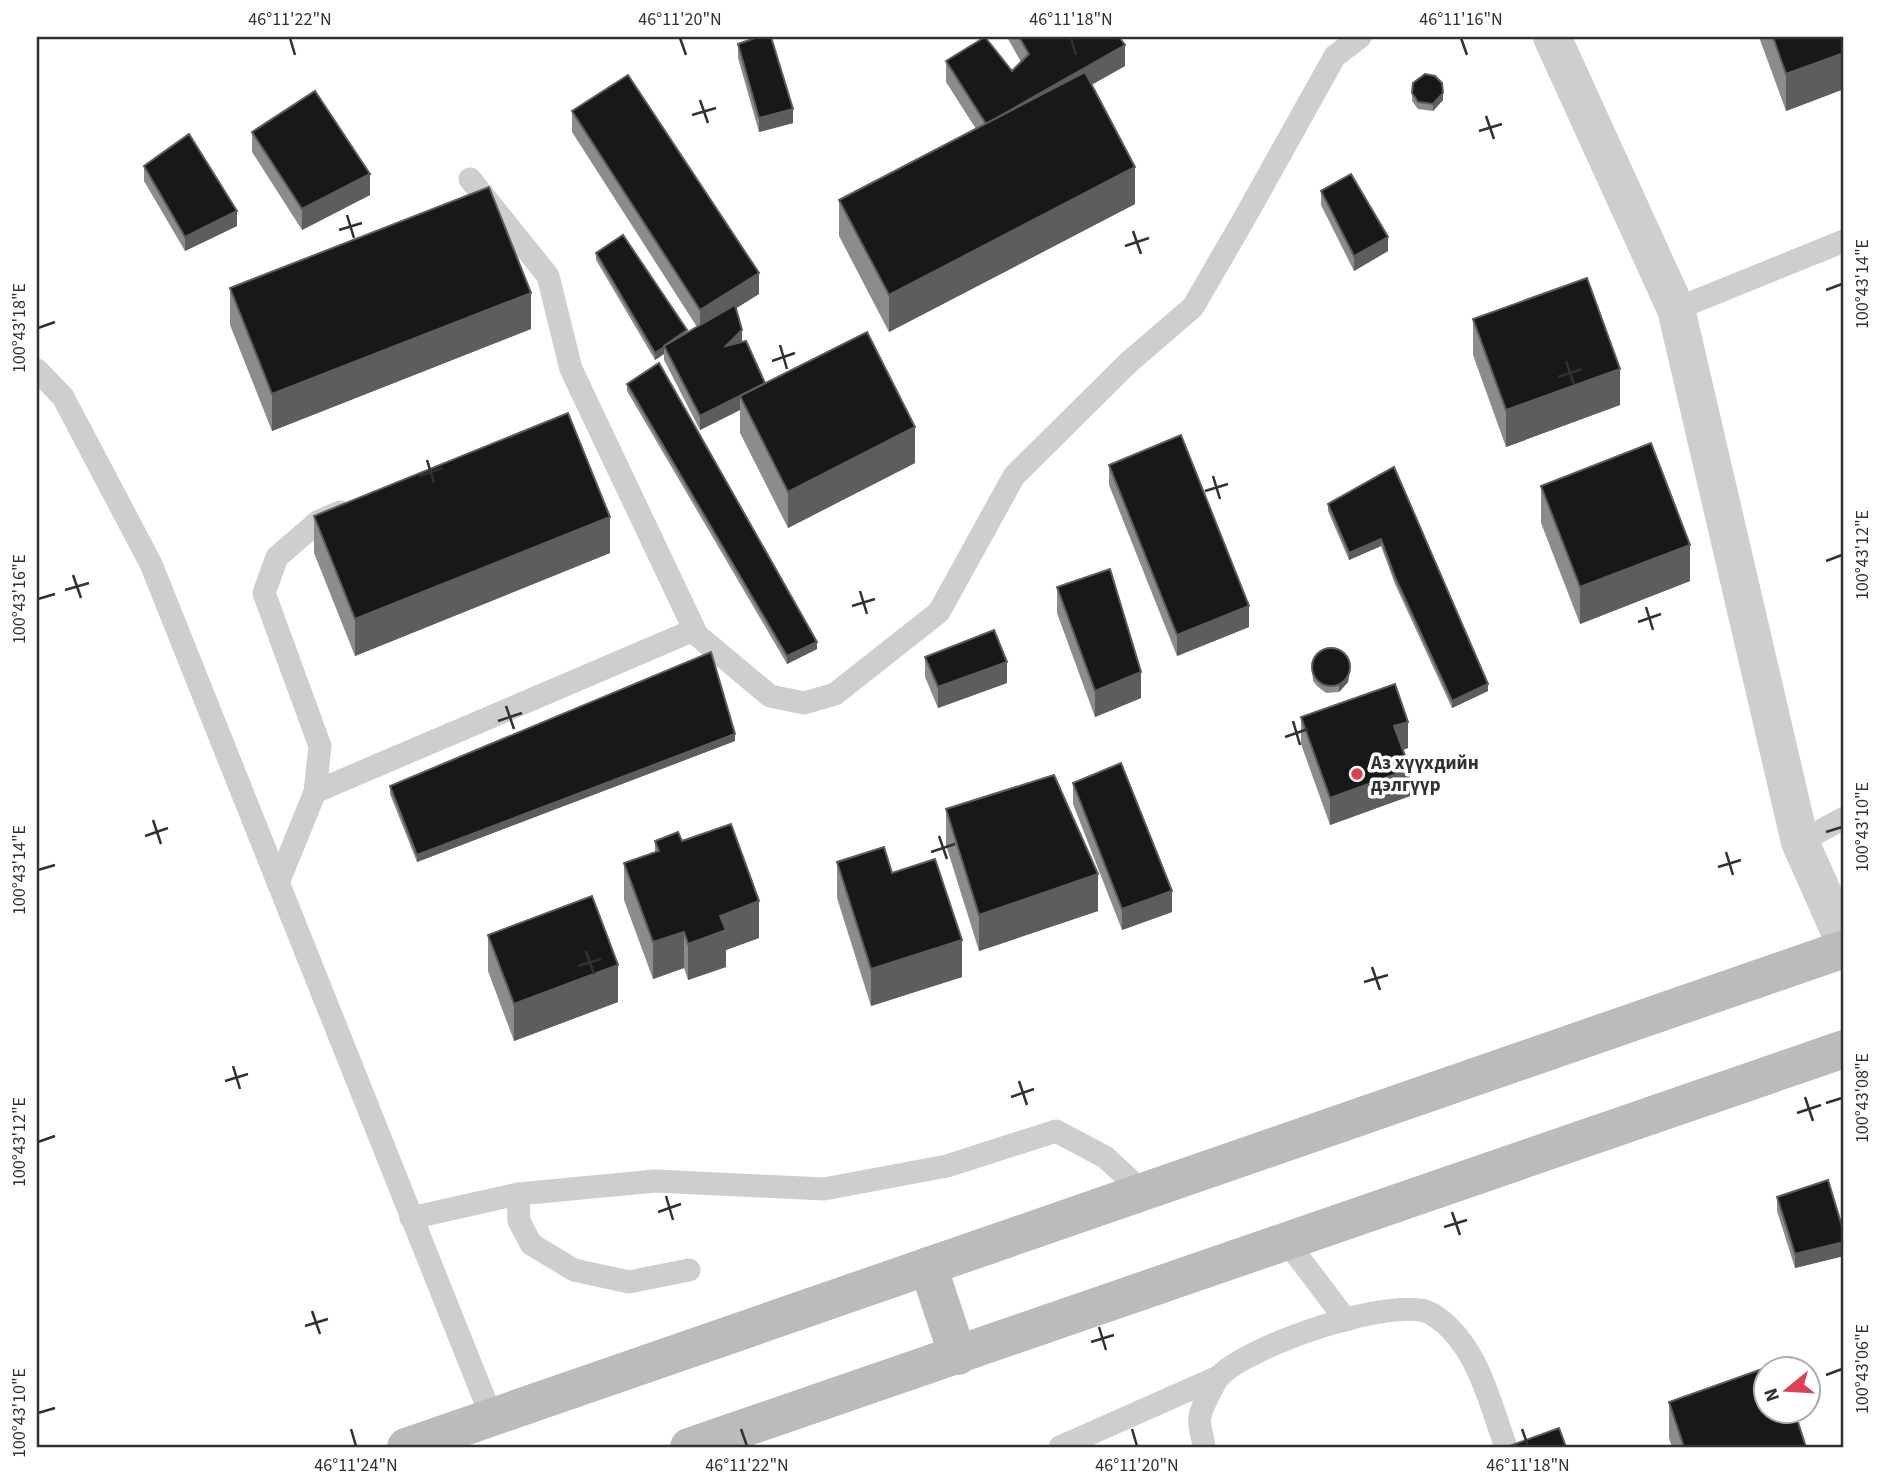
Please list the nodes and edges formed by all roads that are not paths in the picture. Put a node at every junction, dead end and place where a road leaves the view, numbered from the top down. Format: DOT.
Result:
graph roads {
  1 [pos="1360,37"];
  2 [pos="1552,37"];
  3 [pos="470,179"];
  4 [pos="1844,241"];
  5 [pos="1676,309"];
  6 [pos="37,370"];
  7 [pos="589,406"];
  8 [pos="563,417"];
  9 [pos="357,505"];
  10 [pos="694,630"];
  11 [pos="315,792"];
  12 [pos="1844,818"];
  13 [pos="1800,842"];
  14 [pos="278,883"];
  15 [pos="1844,941"];
  16 [pos="1844,948"];
  17 [pos="1844,1049"];
  18 [pos="1143,1192"];
  19 [pos="518,1194"];
  20 [pos="411,1218"];
  21 [pos="1287,1242"];
  22 [pos="928,1266"];
  23 [pos="689,1270"];
  24 [pos="1346,1320"];
  25 [pos="958,1356"];
  26 [pos="1219,1377"];
  27 [pos="492,1418"];
  28 [pos="406,1447"];
  29 [pos="688,1447"];
  30 [pos="1060,1447"];
  31 [pos="1204,1447"];
  32 [pos="1506,1447"];
  1 -- 10 [label="lane"];
  2 -- 5 [label="street"];
  3 -- 7 [label="lane"];
  4 -- 5 [label="lane"];
  5 -- 13 [label="street"];
  6 -- 14 [label="lane"];
  7 -- 8 [label="lane"];
  7 -- 10 [label="lane"];
  9 -- 11 [label="lane"];
  10 -- 11 [label="lane"];
  11 -- 14 [label="lane"];
  12 -- 13 [label="lane"];
  13 -- 15 [label="street"];
  14 -- 20 [label="lane"];
  16 -- 18 [label="main road"];
  17 -- 21 [label="main road"];
  18 -- 19 [label="lane"];
  18 -- 22 [label="main road"];
  19 -- 20 [label="lane"];
  19 -- 23 [label="lane"];
  20 -- 27 [label="lane"];
  21 -- 24 [label="lane"];
  21 -- 25 [label="main road"];
  22 -- 25 [label="main road"];
  22 -- 27 [label="main road"];
  24 -- 26 [label="lane"];
  24 -- 32 [label="lane"];
  25 -- 29 [label="main road"];
  26 -- 30 [label="lane"];
  26 -- 31 [label="lane"];
  27 -- 28 [label="main road"];
}
